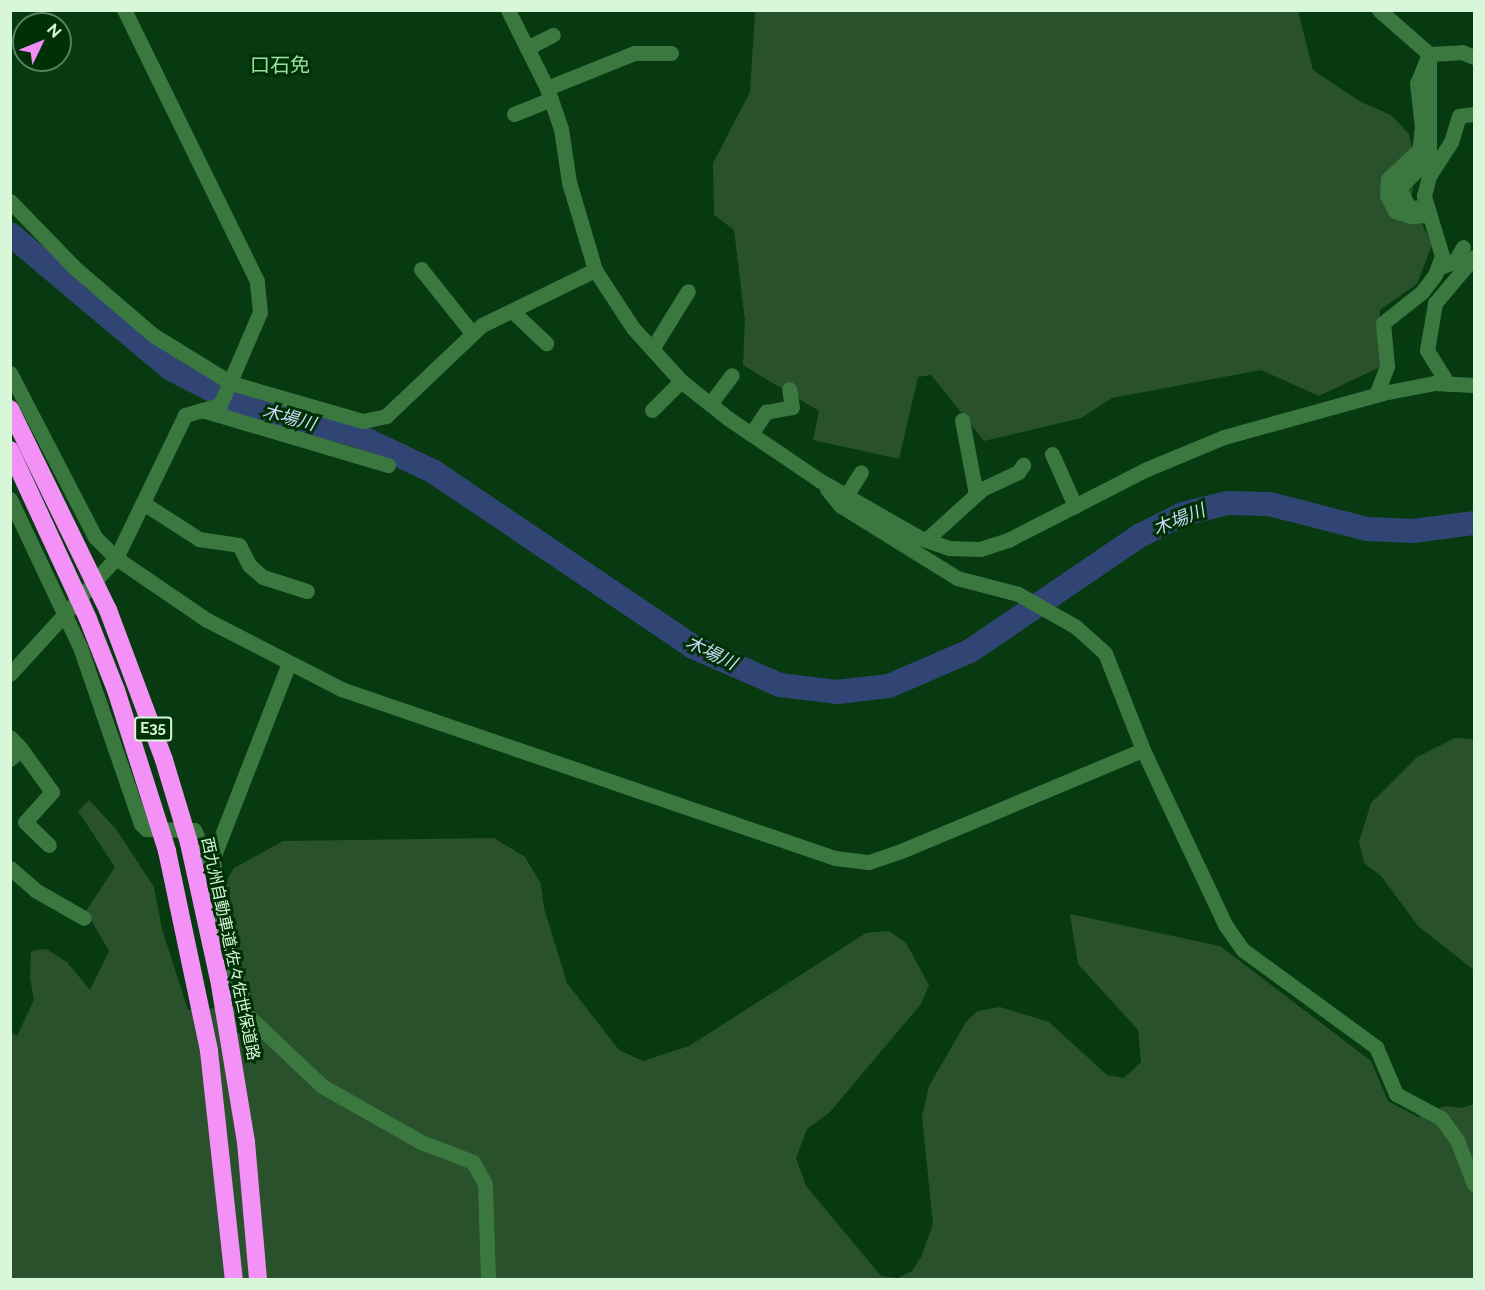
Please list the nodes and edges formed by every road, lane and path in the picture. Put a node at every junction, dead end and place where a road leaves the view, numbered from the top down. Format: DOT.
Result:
graph roads {
  1 [pos="124,10"];
  2 [pos="508,10"];
  3 [pos="1379,10"];
  4 [pos="553,35"];
  5 [pos="527,48"];
  6 [pos="671,53"];
  7 [pos="1429,54"];
  8 [pos="1474,57"];
  9 [pos="549,94"];
  10 [pos="514,114"];
  11 [pos="1474,114"];
  12 [pos="10,201"];
  13 [pos="1428,211"];
  14 [pos="1469,252"];
  15 [pos="421,269"];
  16 [pos="595,270"];
  17 [pos="1437,272"];
  18 [pos="1451,285"];
  19 [pos="688,291"];
  20 [pos="512,311"];
  21 [pos="472,333"];
  22 [pos="546,343"];
  23 [pos="652,349"];
  24 [pos="10,373"];
  25 [pos="732,375"];
  26 [pos="681,381"];
  27 [pos="230,384"];
  28 [pos="1448,384"];
  29 [pos="1474,385"];
  30 [pos="789,389"];
  31 [pos="1376,395"];
  32 [pos="710,404"];
  33 [pos="10,408"];
  34 [pos="202,410"];
  35 [pos="652,410"];
  36 [pos="962,420"];
  37 [pos="751,434"];
  38 [pos="10,450"];
  39 [pos="1052,454"];
  40 [pos="388,465"];
  41 [pos="1023,465"];
  42 [pos="861,472"];
  43 [pos="819,480"];
  44 [pos="976,494"];
  45 [pos="846,496"];
  46 [pos="10,499"];
  47 [pos="142,503"];
  48 [pos="1075,506"];
  49 [pos="926,540"];
  50 [pos="116,558"];
  51 [pos="307,591"];
  52 [pos="63,614"];
  53 [pos="289,663"];
  54 [pos="10,674"];
  55 [pos="10,737"];
  56 [pos="1143,750"];
  57 [pos="16,754"];
  58 [pos="49,845"];
  59 [pos="10,868"];
  60 [pos="214,869"];
  61 [pos="84,918"];
  62 [pos="1474,1184"];
  63 [pos="234,1280"];
  64 [pos="258,1280"];
  65 [pos="488,1280"];
  1 -- 27 [label="street"];
  2 -- 5 [label="street"];
  3 -- 7 [label="street"];
  4 -- 5 [label="street"];
  5 -- 9 [label="street"];
  6 -- 9 [label="street"];
  7 -- 8 [label="street"];
  7 -- 13 [label="street"];
  9 -- 10 [label="street"];
  9 -- 16 [label="street"];
  11 -- 13 [label="street"];
  12 -- 27 [label="street"];
  13 -- 17 [label="street"];
  14 -- 17 [label="street"];
  14 -- 18 [label="street"];
  15 -- 21 [label="street"];
  16 -- 20 [label="street"];
  16 -- 23 [label="street"];
  17 -- 18 [label="street"];
  17 -- 31 [label="street"];
  18 -- 28 [label="street"];
  19 -- 23 [label="street"];
  20 -- 21 [label="street"];
  20 -- 22 [label="street"];
  21 -- 27 [label="street"];
  23 -- 26 [label="street"];
  24 -- 50 [label="street"];
  25 -- 32 [label="street"];
  26 -- 32 [label="street"];
  26 -- 35 [label="street"];
  27 -- 34 [label="street"];
  28 -- 29 [label="street"];
  28 -- 31 [label="street"];
  30 -- 37 [label="street"];
  31 -- 48 [label="street"];
  32 -- 37 [label="street"];
  33 -- 64 [label="highway, 西九州自動車道;佐々佐世保道路 / E35"];
  34 -- 40 [label="street"];
  34 -- 47 [label="street"];
  36 -- 44 [label="street"];
  37 -- 43 [label="street"];
  38 -- 63 [label="highway, E35"];
  39 -- 48 [label="street"];
  41 -- 44 [label="street"];
  42 -- 45 [label="street"];
  43 -- 45 [label="street"];
  43 -- 56 [label="street"];
  44 -- 49 [label="street"];
  45 -- 49 [label="street"];
  46 -- 52 [label="street"];
  47 -- 50 [label="street"];
  47 -- 51 [label="street"];
  48 -- 49 [label="street"];
  50 -- 52 [label="street"];
  50 -- 53 [label="street"];
  52 -- 54 [label="street"];
  52 -- 60 [label="street"];
  53 -- 56 [label="street"];
  53 -- 60 [label="street"];
  55 -- 57 [label="street"];
  56 -- 62 [label="street"];
  57 -- 58 [label="street"];
  59 -- 61 [label="street"];
  60 -- 65 [label="street"];
}
